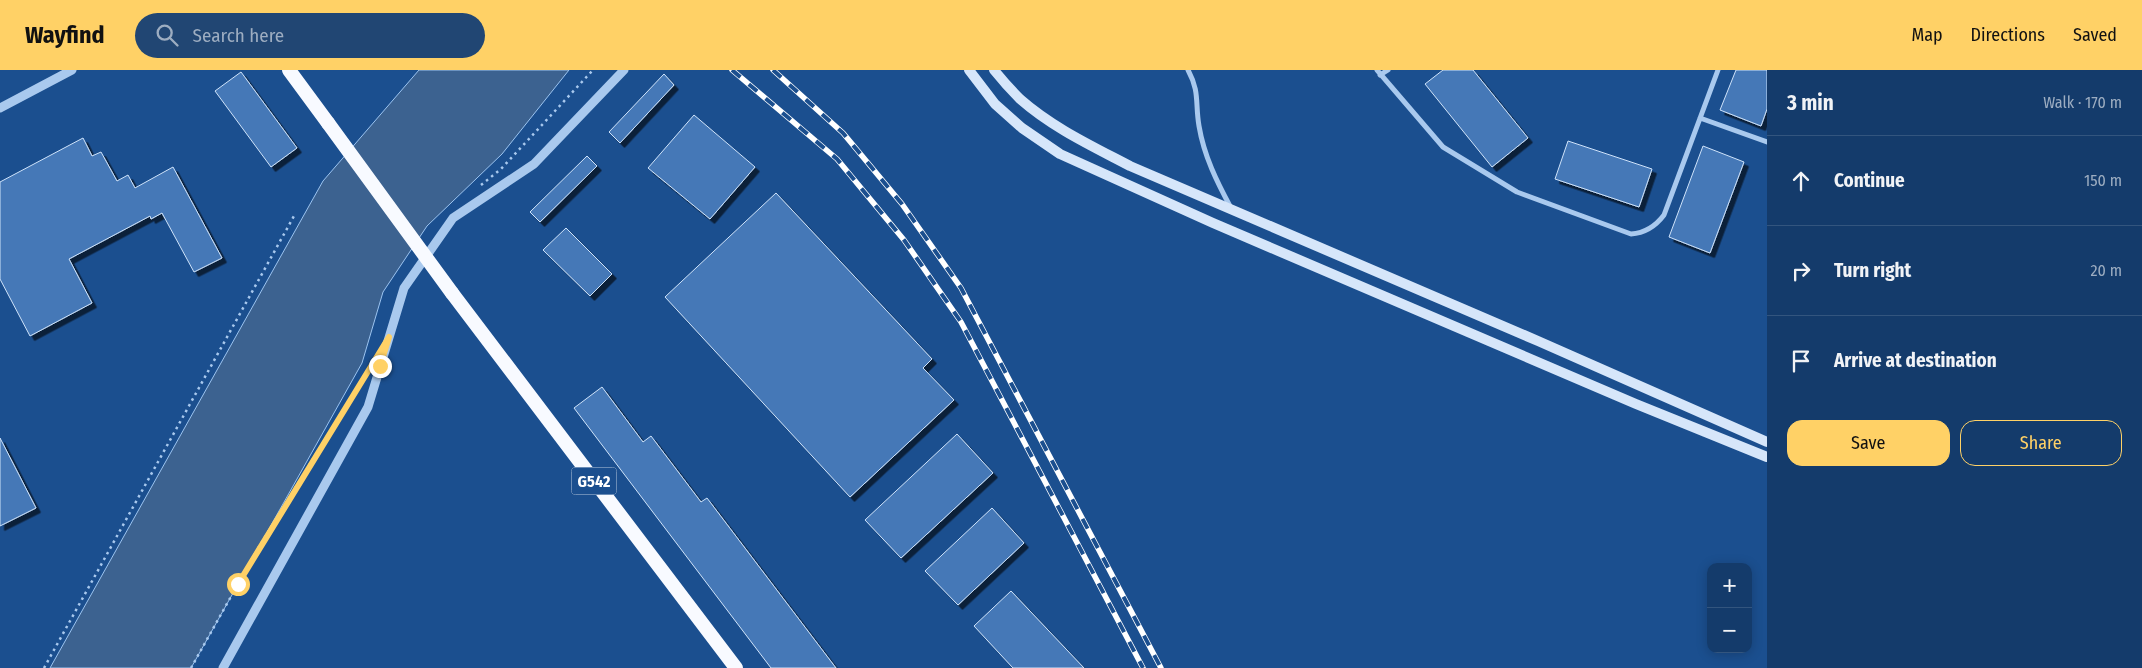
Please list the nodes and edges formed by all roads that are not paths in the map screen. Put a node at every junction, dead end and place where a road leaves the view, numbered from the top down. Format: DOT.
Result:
graph roads {
  1 [pos="72,70"];
  2 [pos="289,70"];
  3 [pos="293,70"];
  4 [pos="624,70"];
  5 [pos="969,70"];
  6 [pos="994,70"];
  7 [pos="1188,70"];
  8 [pos="1377,70"];
  9 [pos="1388,70"];
  10 [pos="1718,70"];
  11 [pos="1380,75"];
  12 [pos="0,108"];
  13 [pos="1700,118"];
  14 [pos="328,124"];
  15 [pos="1767,142"];
  16 [pos="1232,211"];
  17 [pos="1767,442"];
  18 [pos="1767,457"];
  19 [pos="223,668"];
  20 [pos="736,668"];
  1 -- 12 [label="street"];
  2 -- 14 [label="highway, G542"];
  3 -- 14 [label="highway, G542"];
  4 -- 19 [label="street"];
  5 -- 18 [label="main road"];
  6 -- 16 [label="main road"];
  7 -- 16 [label="street"];
  8 -- 11 [label="street"];
  9 -- 11 [label="street"];
  10 -- 13 [label="street"];
  11 -- 13 [label="street"];
  13 -- 15 [label="street"];
  14 -- 20 [label="highway, G542, bridge"];
  16 -- 17 [label="main road"];
}
